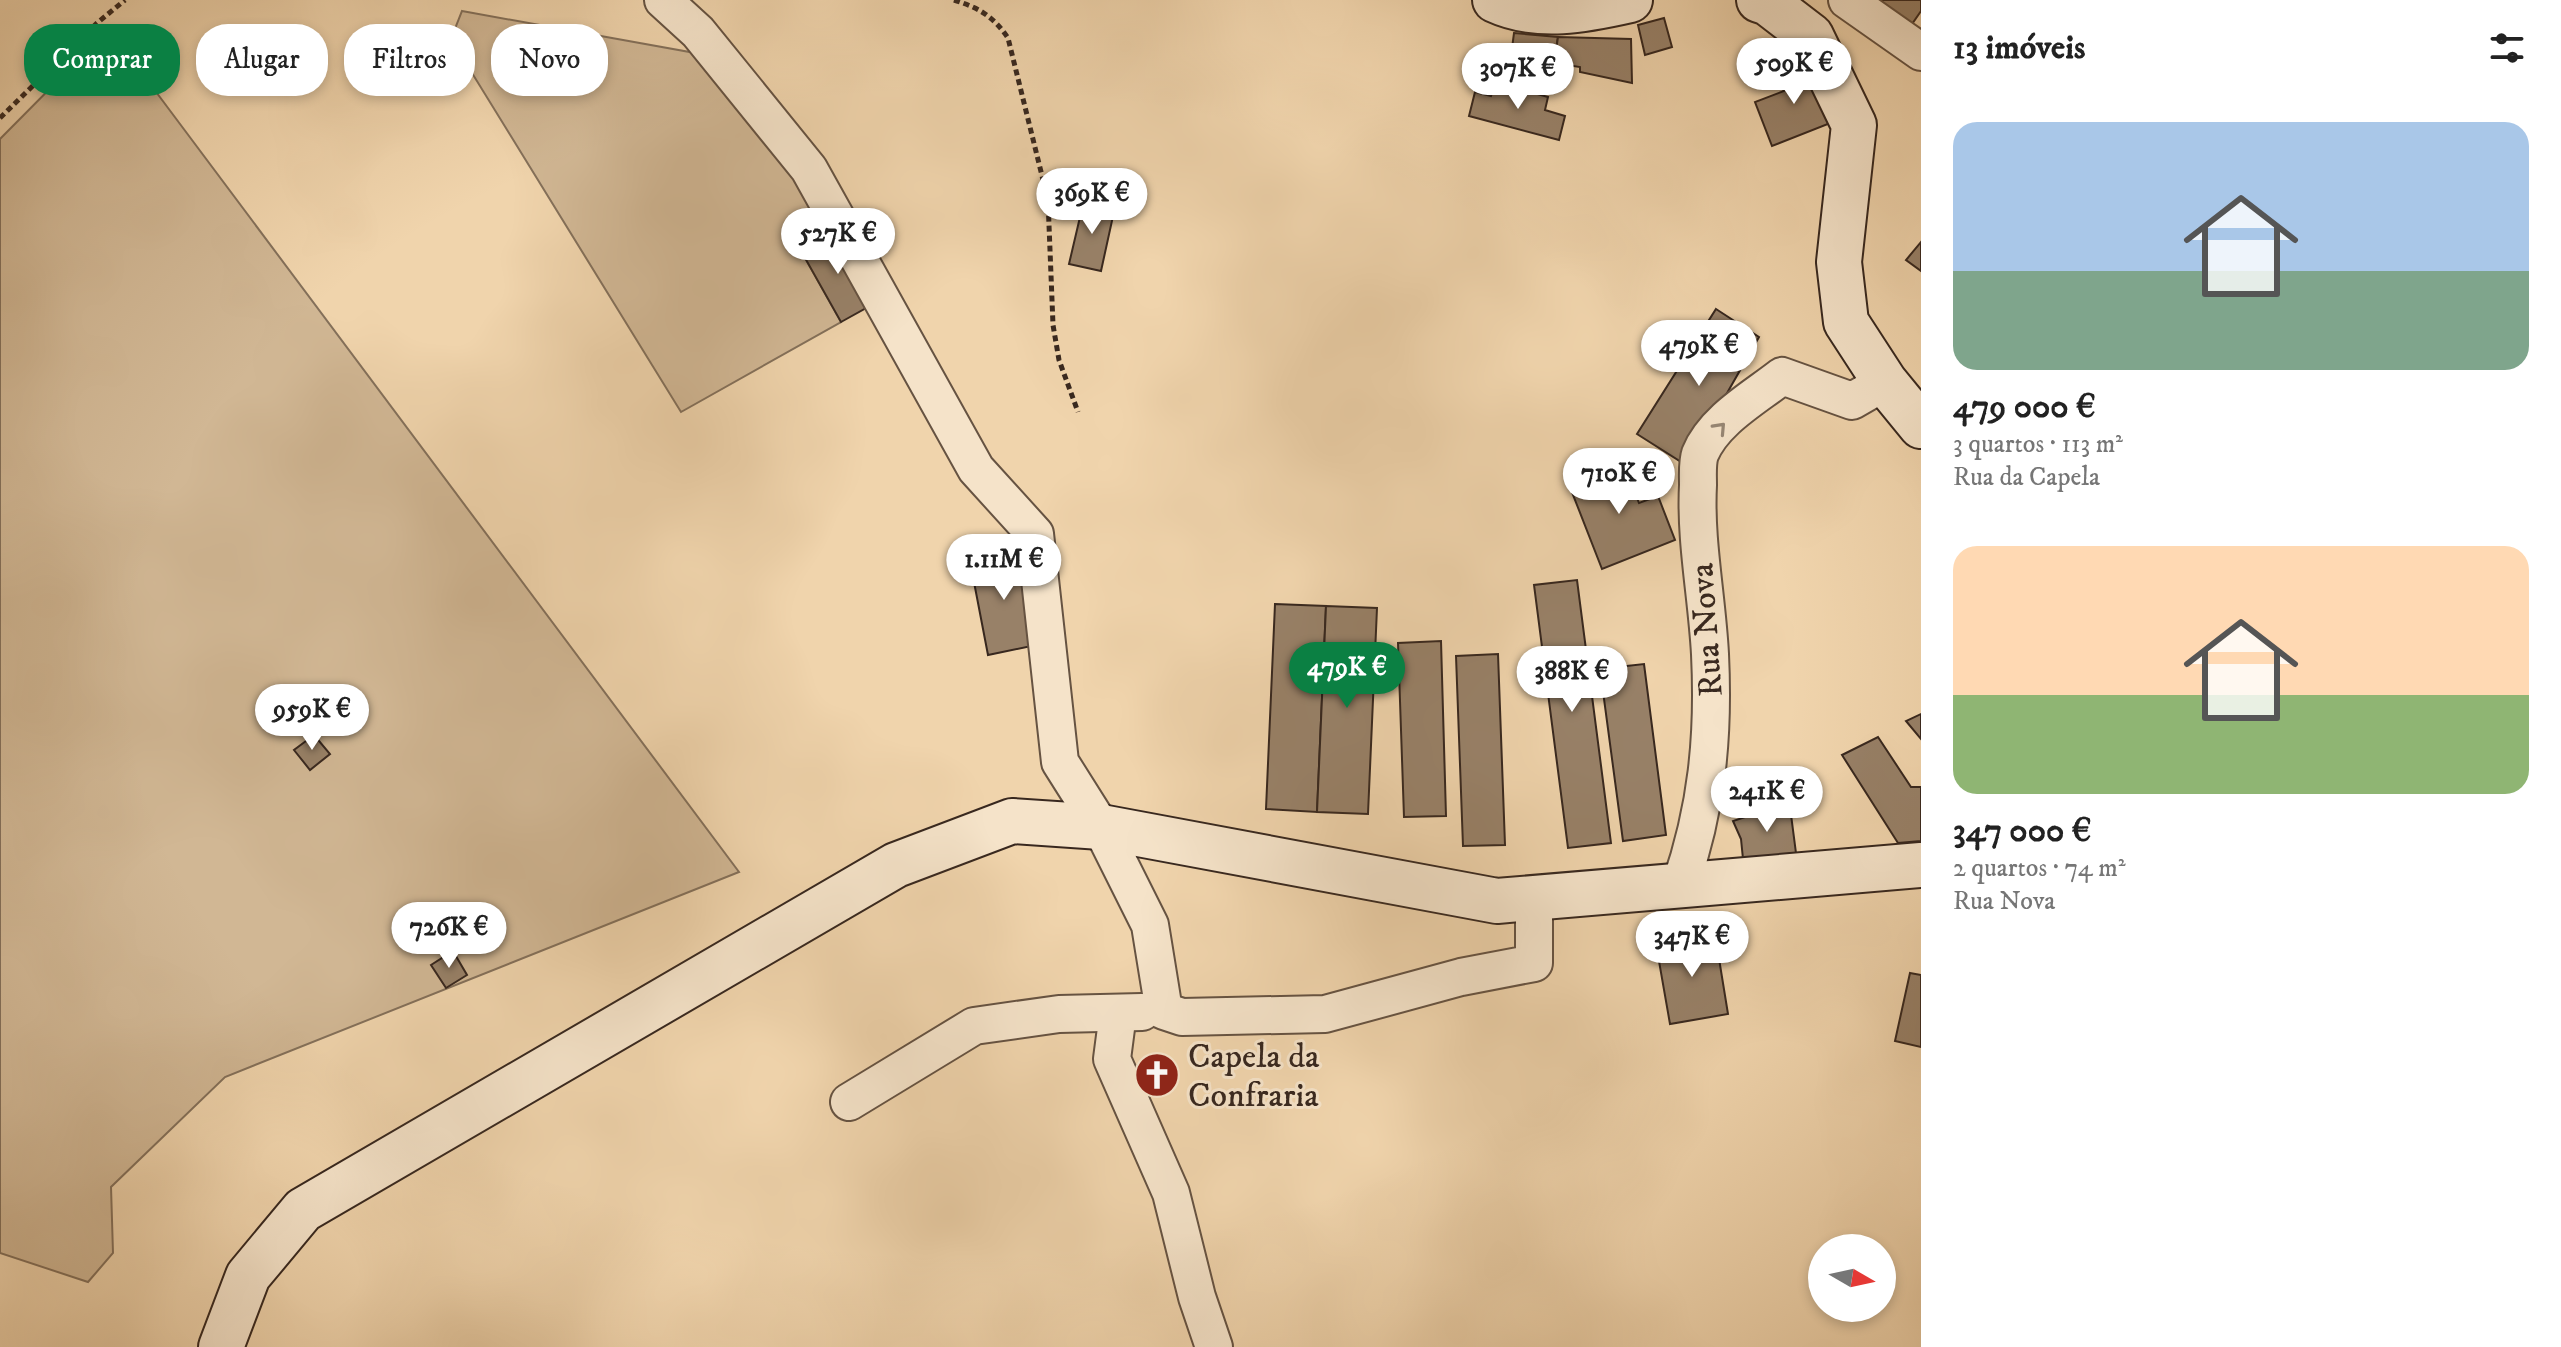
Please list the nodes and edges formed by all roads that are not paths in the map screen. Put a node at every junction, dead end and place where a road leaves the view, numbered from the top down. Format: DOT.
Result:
graph roads {
  1 [pos="663,0"];
  2 [pos="1495,0"];
  3 [pos="1630,0"];
  4 [pos="1759,0"];
  5 [pos="1847,0"];
  6 [pos="1921,52"];
  7 [pos="1885,382"];
  8 [pos="1921,426"];
  9 [pos="1101,827"];
  10 [pos="1921,865"];
  11 [pos="1680,886"];
  12 [pos="1534,898"];
  13 [pos="1164,1011"];
  14 [pos="1118,1013"];
  15 [pos="849,1102"];
  16 [pos="221,1347"];
  17 [pos="1214,1347"];
  1 -- 9 [label="street"];
  2 -- 3 [label="main road"];
  4 -- 7 [label="main road"];
  5 -- 6 [label="street"];
  7 -- 8 [label="main road"];
  11 -- 7 [label="street, Rua Nova, one-way"];
  9 -- 12 [label="main road"];
  9 -- 13 [label="street"];
  9 -- 16 [label="main road"];
  10 -- 11 [label="main road"];
  11 -- 12 [label="main road"];
  12 -- 13 [label="street"];
  13 -- 14 [label="street"];
  14 -- 15 [label="street"];
  14 -- 17 [label="street"];
}
